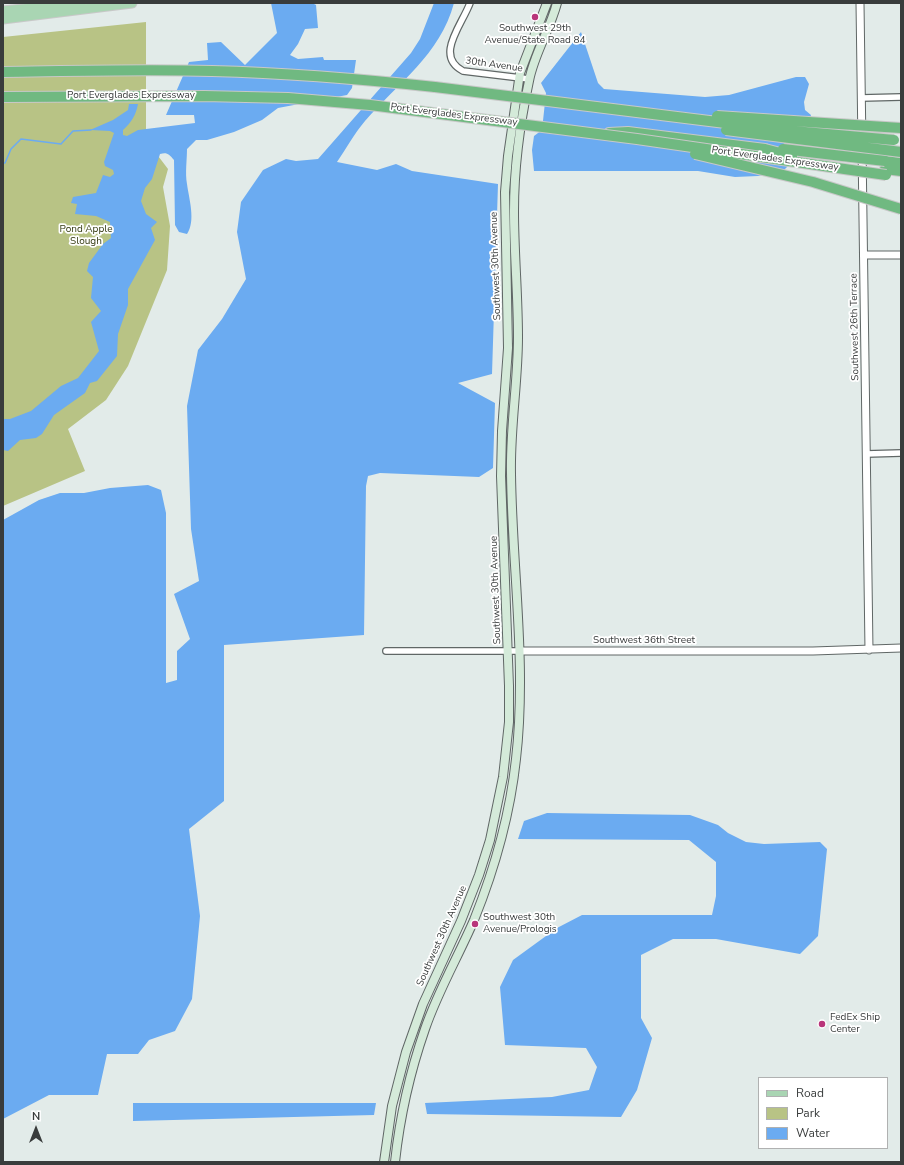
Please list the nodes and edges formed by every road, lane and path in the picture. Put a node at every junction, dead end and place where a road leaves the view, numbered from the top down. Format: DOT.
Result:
graph roads {
  1 [pos="81,3"];
  2 [pos="132,3"];
  3 [pos="470,3"];
  4 [pos="547,3"];
  5 [pos="557,3"];
  6 [pos="860,3"];
  7 [pos="3,11"];
  8 [pos="3,19"];
  9 [pos="3,72"];
  10 [pos="519,78"];
  11 [pos="529,79"];
  12 [pos="436,87"];
  13 [pos="3,97"];
  14 [pos="901,97"];
  15 [pos="861,98"];
  16 [pos="584,106"];
  17 [pos="901,128"];
  18 [pos="599,134"];
  19 [pos="637,139"];
  20 [pos="899,141"];
  21 [pos="901,152"];
  22 [pos="901,162"];
  23 [pos="885,168"];
  24 [pos="901,171"];
  25 [pos="901,178"];
  26 [pos="901,208"];
  27 [pos="864,255"];
  28 [pos="901,255"];
  29 [pos="901,453"];
  30 [pos="866,454"];
  31 [pos="503,508"];
  32 [pos="512,508"];
  33 [pos="901,648"];
  34 [pos="869,650"];
  35 [pos="386,651"];
  36 [pos="508,651"];
  37 [pos="519,651"];
  38 [pos="384,1162"];
  39 [pos="394,1162"];
  1 -- 7 [label="main road"];
  2 -- 8 [label="main road"];
  3 -- 10 [label="street, 30th Avenue"];
  4 -- 10 [label="main road, Southwest 30th Avenue"];
  5 -- 11 [label="main road, Southwest 30th Avenue"];
  6 -- 15 [label="street, Southwest 26th Terrace"];
  9 -- 12 [label="highway"];
  10 -- 11 [label="street, 30th Avenue"];
  10 -- 31 [label="main road, Southwest 30th Avenue"];
  11 -- 32 [label="main road, Southwest 30th Avenue"];
  12 -- 16 [label="highway, bridge"];
  12 -- 17 [label="highway, bridge"];
  13 -- 18 [label="highway, Port Everglades Expressway, bridge"];
  14 -- 15 [label="street"];
  15 -- 27 [label="street, Southwest 26th Terrace"];
  16 -- 20 [label="highway, bridge"];
  16 -- 21 [label="highway, bridge"];
  18 -- 19 [label="highway, Port Everglades Expressway, bridge"];
  18 -- 23 [label="highway, bridge"];
  19 -- 23 [label="highway, Port Everglades Expressway, bridge"];
  19 -- 26 [label="highway, bridge"];
  22 -- 23 [label="highway"];
  23 -- 24 [label="highway"];
  23 -- 25 [label="highway, Port Everglades Expressway"];
  27 -- 28 [label="street"];
  27 -- 30 [label="street, Southwest 26th Terrace"];
  29 -- 30 [label="street"];
  30 -- 34 [label="street, Southwest 26th Terrace"];
  31 -- 32 [label="main road"];
  31 -- 36 [label="main road, Southwest 30th Avenue"];
  32 -- 37 [label="main road, Southwest 30th Avenue"];
  33 -- 34 [label="street, Southwest 36th Street"];
  34 -- 37 [label="street, Southwest 36th Street"];
  35 -- 36 [label="street, Southwest 36th Street"];
  36 -- 37 [label="street, Southwest 36th Street"];
  36 -- 38 [label="main road, Southwest 30th Avenue"];
  37 -- 39 [label="main road, Southwest 30th Avenue"];
}
